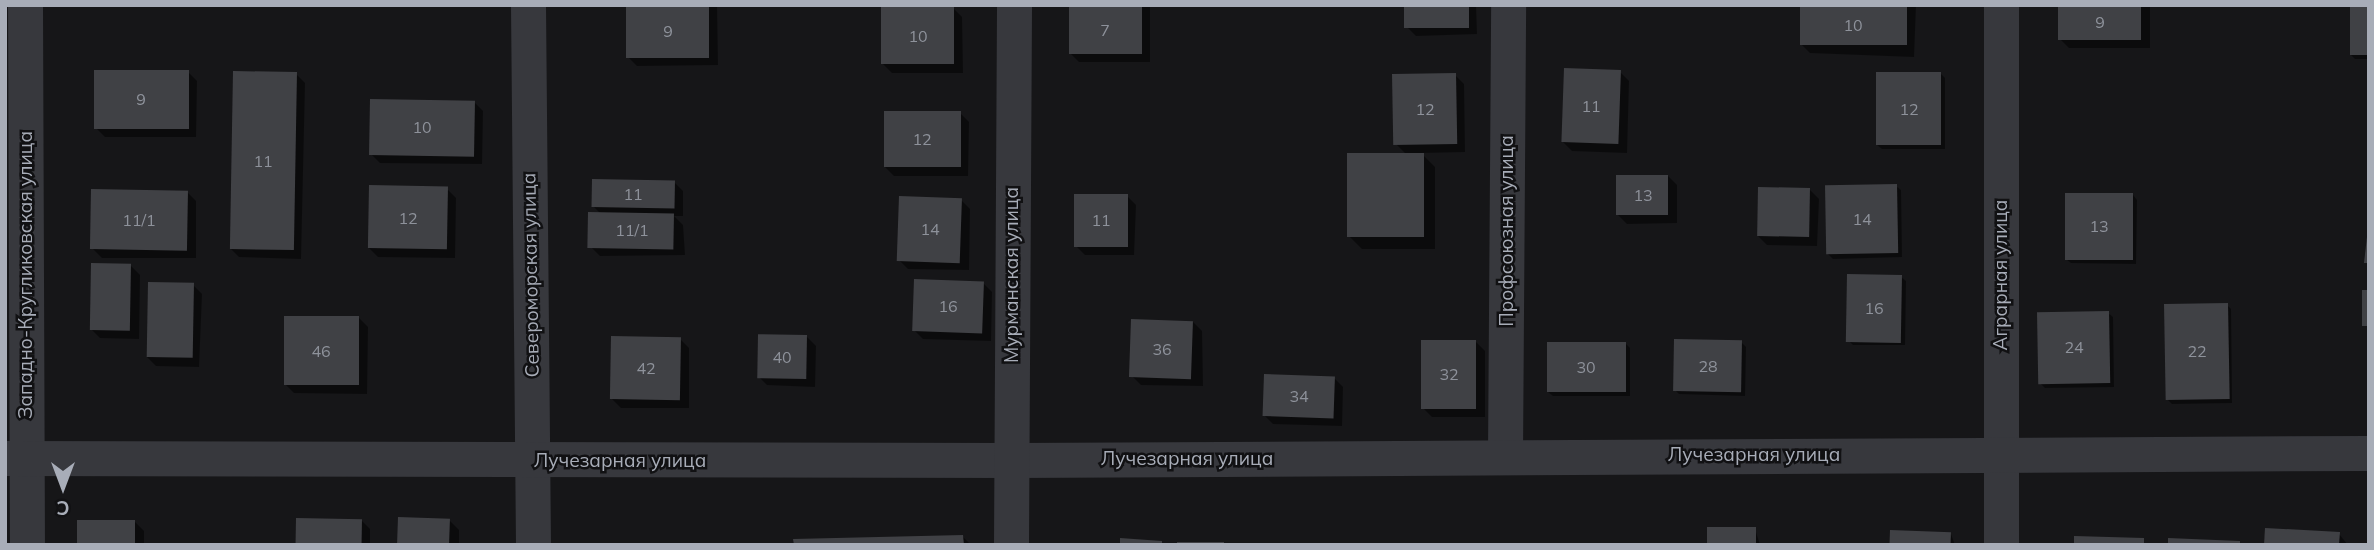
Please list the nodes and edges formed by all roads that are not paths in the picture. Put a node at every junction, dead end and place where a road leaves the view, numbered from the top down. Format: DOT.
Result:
graph roads {
  1 [pos="25,5"];
  2 [pos="528,5"];
  3 [pos="1014,5"];
  4 [pos="1508,5"];
  5 [pos="2001,5"];
  6 [pos="2369,453"];
  7 [pos="2001,454"];
  8 [pos="1505,456"];
  9 [pos="16,459"];
  10 [pos="1011,460"];
  11 [pos="534,461"];
  12 [pos="27,545"];
  13 [pos="533,545"];
  14 [pos="1011,545"];
  15 [pos="2001,545"];
  1 -- 9 [label="street, Западно-Кругликовская улица"];
  2 -- 11 [label="street, Североморская улица"];
  3 -- 10 [label="street, Мурманская улица"];
  4 -- 8 [label="street, Профсоюзная улица"];
  5 -- 7 [label="street, Аграрная улица"];
  6 -- 7 [label="street, Лучезарная улица"];
  7 -- 8 [label="street, Лучезарная улица"];
  7 -- 15 [label="street, Аграрная улица"];
  8 -- 10 [label="street, Лучезарная улица"];
  9 -- 11 [label="street, Лучезарная улица"];
  9 -- 12 [label="street, Западно-Кругликовская улица"];
  10 -- 11 [label="street, Лучезарная улица"];
  10 -- 14 [label="street, Мурманская улица"];
  11 -- 13 [label="street, Североморская улица"];
}
